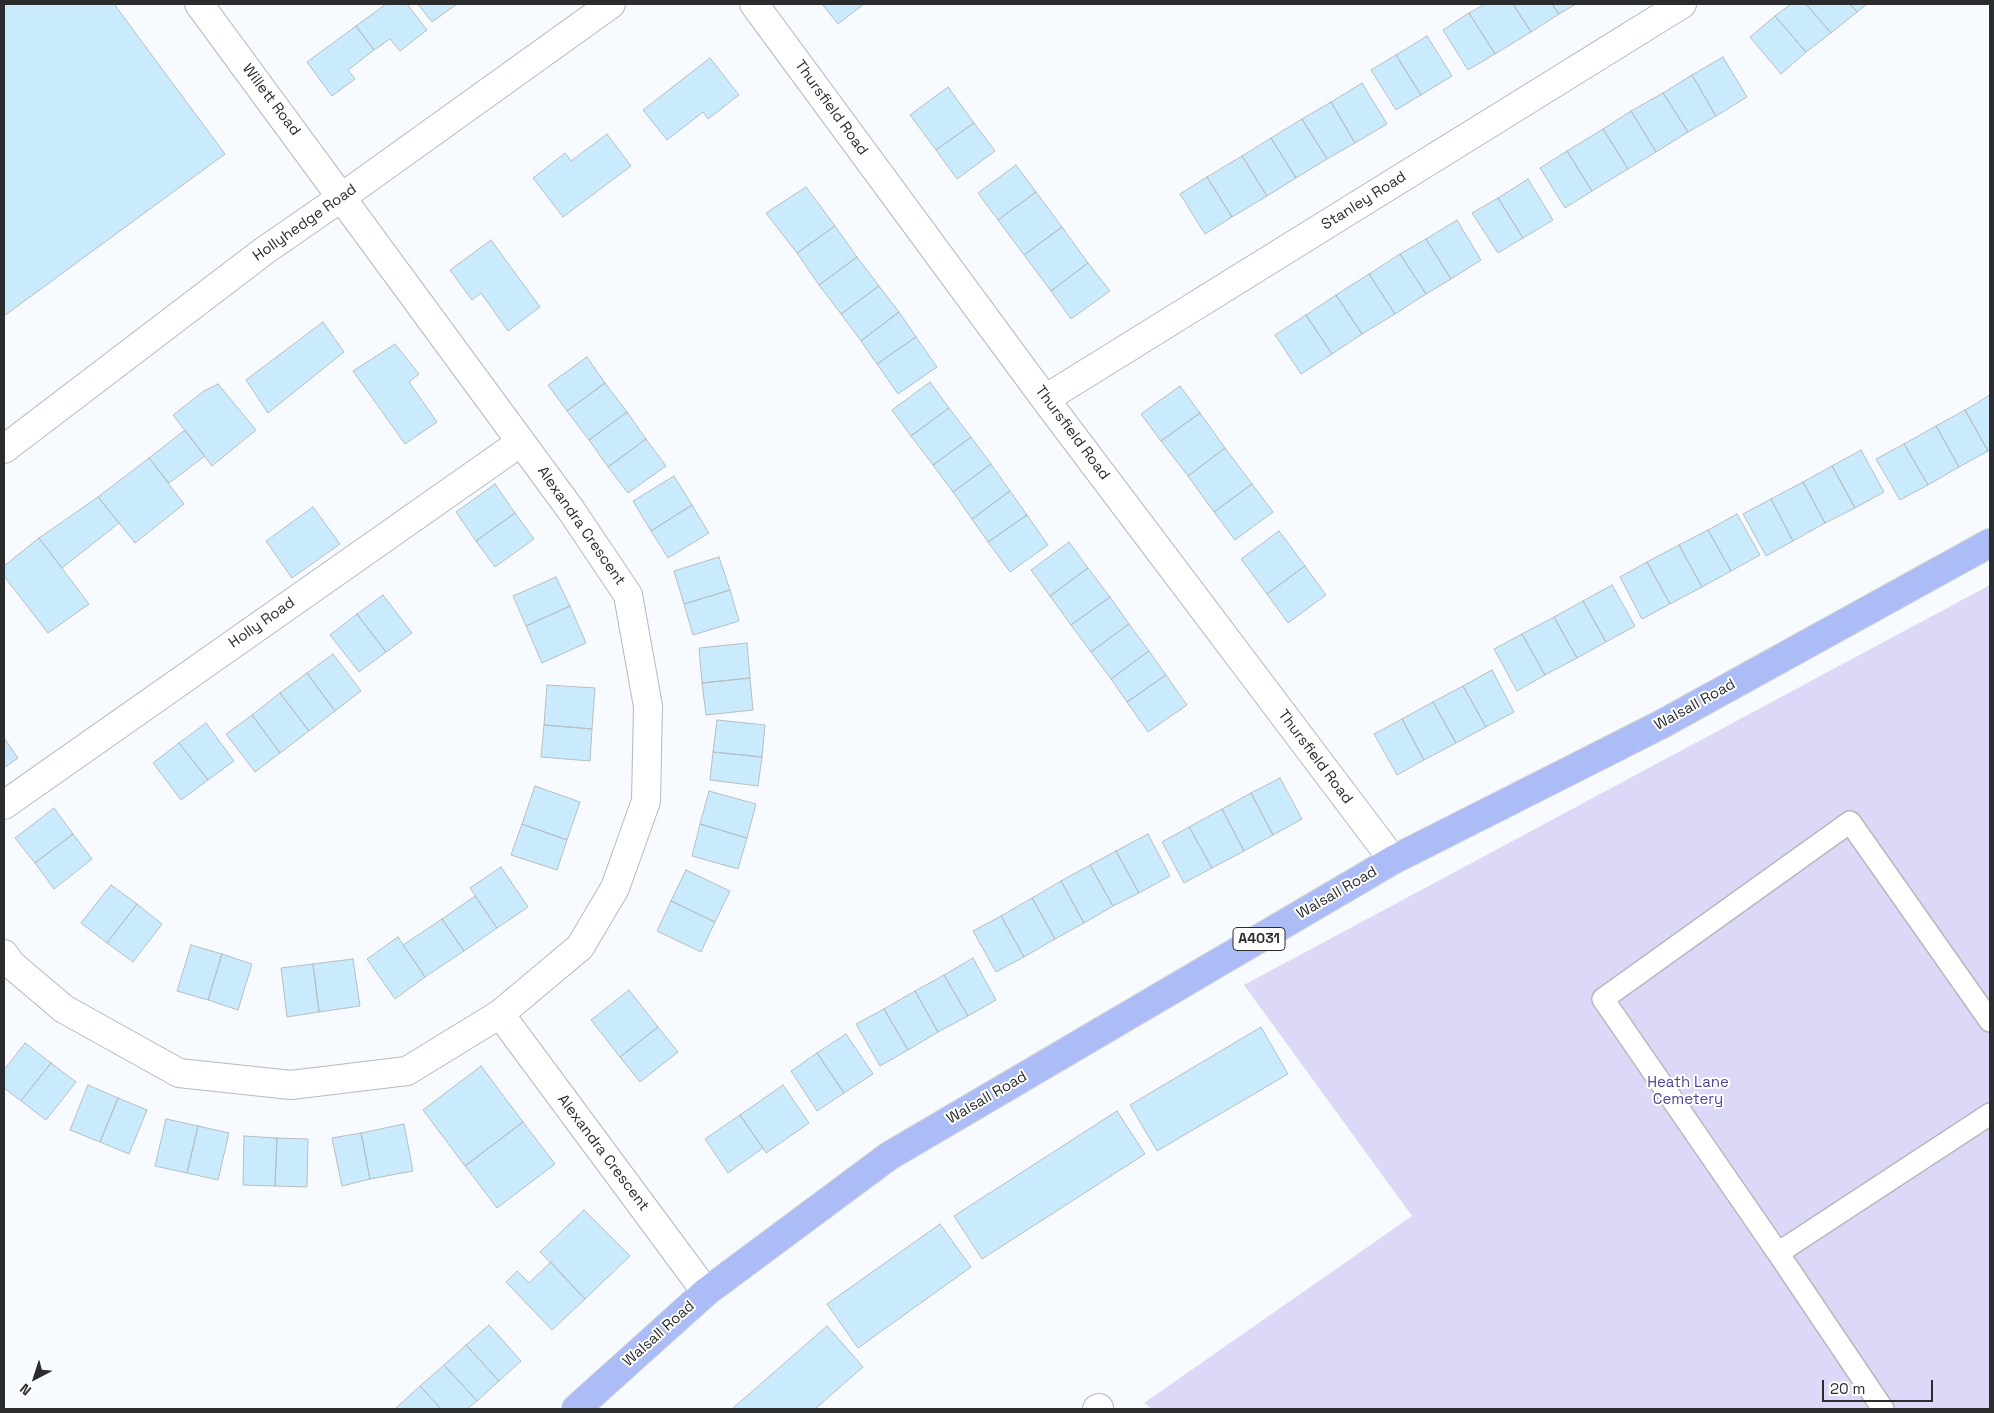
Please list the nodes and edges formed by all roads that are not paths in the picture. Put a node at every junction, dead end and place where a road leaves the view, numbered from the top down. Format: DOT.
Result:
graph roads {
  1 [pos="199,4"];
  2 [pos="611,4"];
  3 [pos="754,4"];
  4 [pos="1682,4"];
  5 [pos="342,197"];
  6 [pos="1045,398"];
  7 [pos="521,442"];
  8 [pos="4,449"];
  9 [pos="1990,543"];
  10 [pos="4,805"];
  11 [pos="1393,860"];
  12 [pos="4,954"];
  13 [pos="500,1014"];
  14 [pos="1990,1022"];
  15 [pos="1990,1114"];
  16 [pos="1778,1253"];
  17 [pos="706,1292"];
  18 [pos="576,1409"];
  19 [pos="1883,1409"];
  1 -- 5 [label="street, Willett Road"];
  2 -- 5 [label="street, Hollyhedge Road"];
  3 -- 6 [label="street, Thursfield Road"];
  4 -- 6 [label="street, Stanley Road"];
  5 -- 7 [label="street, Alexandra Crescent"];
  5 -- 8 [label="street, Hollyhedge Road"];
  6 -- 11 [label="street, Thursfield Road"];
  7 -- 10 [label="street, Holly Road"];
  7 -- 13 [label="street, Alexandra Crescent"];
  9 -- 11 [label="main road, Walsall Road / A4031"];
  11 -- 17 [label="main road, Walsall Road / A4031"];
  12 -- 13 [label="street, Alexandra Crescent"];
  13 -- 17 [label="street, Alexandra Crescent"];
  14 -- 16 [label="lane"];
  15 -- 16 [label="lane"];
  16 -- 19 [label="lane"];
  17 -- 18 [label="main road, Walsall Road / A4031"];
}
